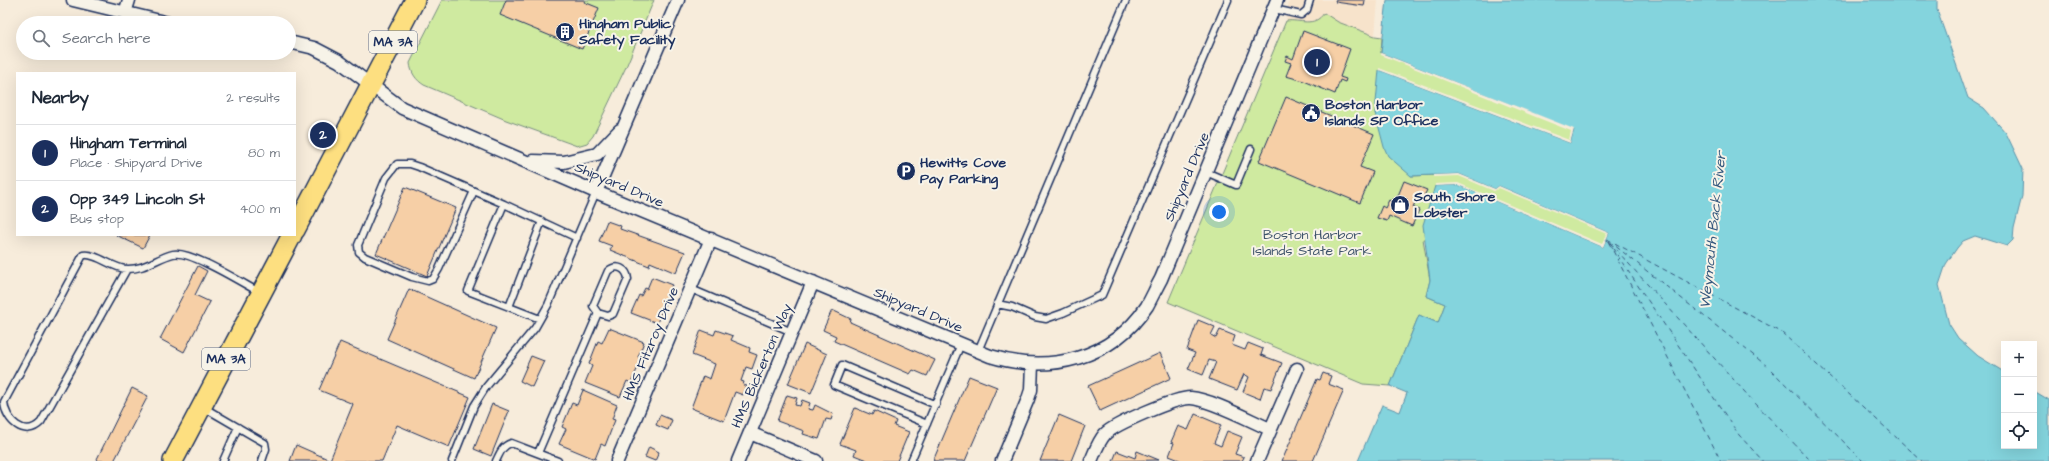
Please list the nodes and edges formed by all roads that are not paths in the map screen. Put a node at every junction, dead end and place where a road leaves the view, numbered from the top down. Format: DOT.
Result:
graph roads {
  1 [pos="73,0"];
  2 [pos="129,0"];
  3 [pos="415,0"];
  4 [pos="678,0"];
  5 [pos="1126,0"];
  6 [pos="1228,0"];
  7 [pos="1310,0"];
  8 [pos="1276,5"];
  9 [pos="126,13"];
  10 [pos="139,16"];
  11 [pos="296,44"];
  12 [pos="370,84"];
  13 [pos="625,125"];
  14 [pos="1251,149"];
  15 [pos="525,161"];
  16 [pos="1206,172"];
  17 [pos="474,191"];
  18 [pos="596,192"];
  19 [pos="504,204"];
  20 [pos="542,222"];
  21 [pos="296,228"];
  22 [pos="291,236"];
  23 [pos="577,238"];
  24 [pos="711,239"];
  25 [pos="127,269"];
  26 [pos="813,282"];
  27 [pos="691,289"];
  28 [pos="261,293"];
  29 [pos="997,304"];
  30 [pos="509,307"];
  31 [pos="598,312"];
  32 [pos="540,319"];
  33 [pos="792,332"];
  34 [pos="961,344"];
  35 [pos="978,351"];
  36 [pos="1032,364"];
  37 [pos="1297,369"];
  38 [pos="936,404"];
  39 [pos="201,406"];
  40 [pos="927,424"];
  41 [pos="238,427"];
  42 [pos="1270,429"];
  43 [pos="750,433"];
  44 [pos="538,453"];
  45 [pos="224,460"];
  46 [pos="173,461"];
  47 [pos="231,461"];
  48 [pos="262,461"];
  49 [pos="452,461"];
  50 [pos="496,461"];
  51 [pos="558,461"];
  52 [pos="617,461"];
  53 [pos="738,461"];
  54 [pos="816,461"];
  55 [pos="912,461"];
  56 [pos="1002,461"];
  57 [pos="1091,461"];
  58 [pos="1257,461"];
  1 -- 9 [label="street"];
  2 -- 9 [label="street"];
  3 -- 12 [label="main road, MA 3A"];
  4 -- 13 [label="street"];
  5 -- 29 [label="lane"];
  6 -- 29 [label="lane"];
  7 -- 8 [label="lane"];
  8 -- 16 [label="street, Shipyard Drive"];
  9 -- 10 [label="street"];
  11 -- 12 [label="street, Shipyard Drive"];
  12 -- 15 [label="street, Shipyard Drive"];
  12 -- 21 [label="main road, MA 3A"];
  13 -- 15 [label="street"];
  13 -- 18 [label="street"];
  14 -- 16 [label="lane"];
  15 -- 18 [label="street, Shipyard Drive"];
  16 -- 36 [label="street, Shipyard Drive"];
  17 -- 17 [label="lane"];
  17 -- 19 [label="lane"];
  18 -- 23 [label="lane"];
  18 -- 24 [label="street, Shipyard Drive"];
  19 -- 20 [label="lane"];
  19 -- 30 [label="lane"];
  20 -- 23 [label="lane"];
  20 -- 30 [label="lane"];
  22 -- 28 [label="main road, MA 3A"];
  23 -- 32 [label="lane"];
  24 -- 26 [label="street, Shipyard Drive"];
  24 -- 27 [label="street, HMS Fitzroy Drive"];
  25 -- 25 [label="lane"];
  25 -- 28 [label="lane"];
  26 -- 33 [label="street, HMS Bickerton Way"];
  26 -- 34 [label="street, Shipyard Drive"];
  27 -- 33 [label="lane"];
  27 -- 52 [label="street, HMS Fitzroy Drive"];
  28 -- 39 [label="main road, MA 3A"];
  29 -- 35 [label="lane"];
  30 -- 32 [label="lane"];
  31 -- 31 [label="lane"];
  31 -- 44 [label="lane"];
  32 -- 49 [label="lane"];
  33 -- 43 [label="street, HMS Bickerton Way"];
  34 -- 35 [label="street, Shipyard Drive"];
  34 -- 38 [label="lane"];
  35 -- 36 [label="street, Shipyard Drive"];
  36 -- 56 [label="street"];
  37 -- 42 [label="street"];
  38 -- 40 [label="lane"];
  38 -- 40 [label="lane"];
  39 -- 41 [label="lane"];
  39 -- 46 [label="main road, MA 3A"];
  40 -- 55 [label="lane"];
  41 -- 45 [label="lane"];
  41 -- 48 [label="lane"];
  42 -- 57 [label="street"];
  42 -- 58 [label="street"];
  43 -- 53 [label="street, HMS Bickerton Way"];
  43 -- 54 [label="street"];
  44 -- 50 [label="lane"];
  44 -- 51 [label="lane"];
  45 -- 47 [label="lane"];
}
